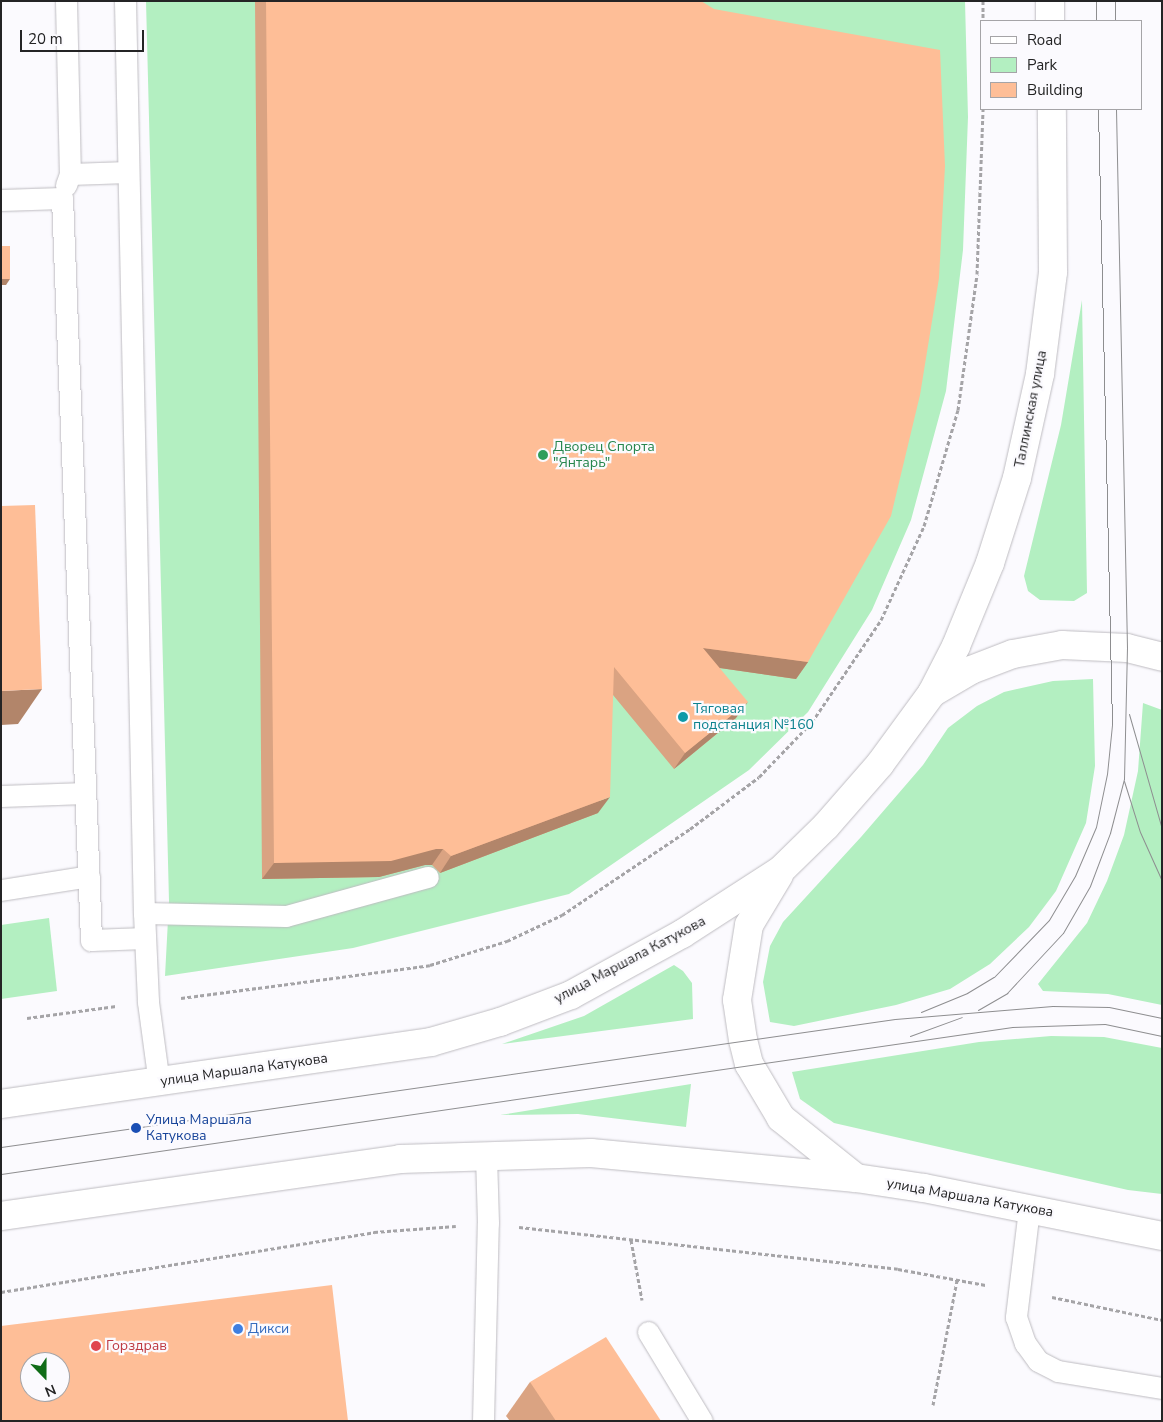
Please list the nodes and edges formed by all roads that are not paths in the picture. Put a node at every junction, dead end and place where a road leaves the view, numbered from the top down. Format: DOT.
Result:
graph roads {
  1 [pos="66,1"];
  2 [pos="125,1"];
  3 [pos="1050,1"];
  4 [pos="1050,20"];
  5 [pos="1052,110"];
  6 [pos="128,172"];
  7 [pos="70,174"];
  8 [pos="62,198"];
  9 [pos="1,200"];
  10 [pos="1162,657"];
  11 [pos="932,693"];
  12 [pos="85,792"];
  13 [pos="1,796"];
  14 [pos="782,870"];
  15 [pos="89,876"];
  16 [pos="428,877"];
  17 [pos="1,890"];
  18 [pos="144,913"];
  19 [pos="145,938"];
  20 [pos="159,1083"];
  21 [pos="1,1104"];
  22 [pos="486,1154"];
  23 [pos="856,1178"];
  24 [pos="1030,1209"];
  25 [pos="1,1216"];
  26 [pos="1162,1225"];
  27 [pos="1130,1228"];
  28 [pos="1162,1236"];
  29 [pos="648,1332"];
  30 [pos="1162,1388"];
  31 [pos="483,1421"];
  32 [pos="702,1421"];
  1 -- 7 [label="lane"];
  2 -- 6 [label="lane"];
  3 -- 4 [label="main road"];
  5 -- 11 [label="main road, Таллинская улица"];
  6 -- 7 [label="lane"];
  6 -- 18 [label="lane"];
  7 -- 8 [label="lane"];
  8 -- 9 [label="lane"];
  8 -- 12 [label="lane"];
  10 -- 11 [label="main road, улица Маршала Катукова"];
  11 -- 14 [label="main road, улица Маршала Катукова"];
  12 -- 13 [label="lane"];
  12 -- 15 [label="lane"];
  14 -- 20 [label="main road, улица Маршала Катукова"];
  14 -- 23 [label="main road"];
  15 -- 17 [label="lane"];
  15 -- 19 [label="lane"];
  16 -- 18 [label="lane"];
  18 -- 19 [label="lane"];
  19 -- 20 [label="lane"];
  20 -- 21 [label="main road, улица Маршала Катукова"];
  22 -- 23 [label="main road, улица Маршала Катукова"];
  22 -- 25 [label="main road, улица Маршала Катукова"];
  22 -- 31 [label="lane"];
  23 -- 24 [label="main road, улица Маршала Катукова"];
  24 -- 27 [label="main road, улица Маршала Катукова"];
  24 -- 30 [label="lane"];
  26 -- 27 [label="main road"];
  27 -- 28 [label="main road, улица Маршала Катукова"];
  29 -- 32 [label="lane"];
}
